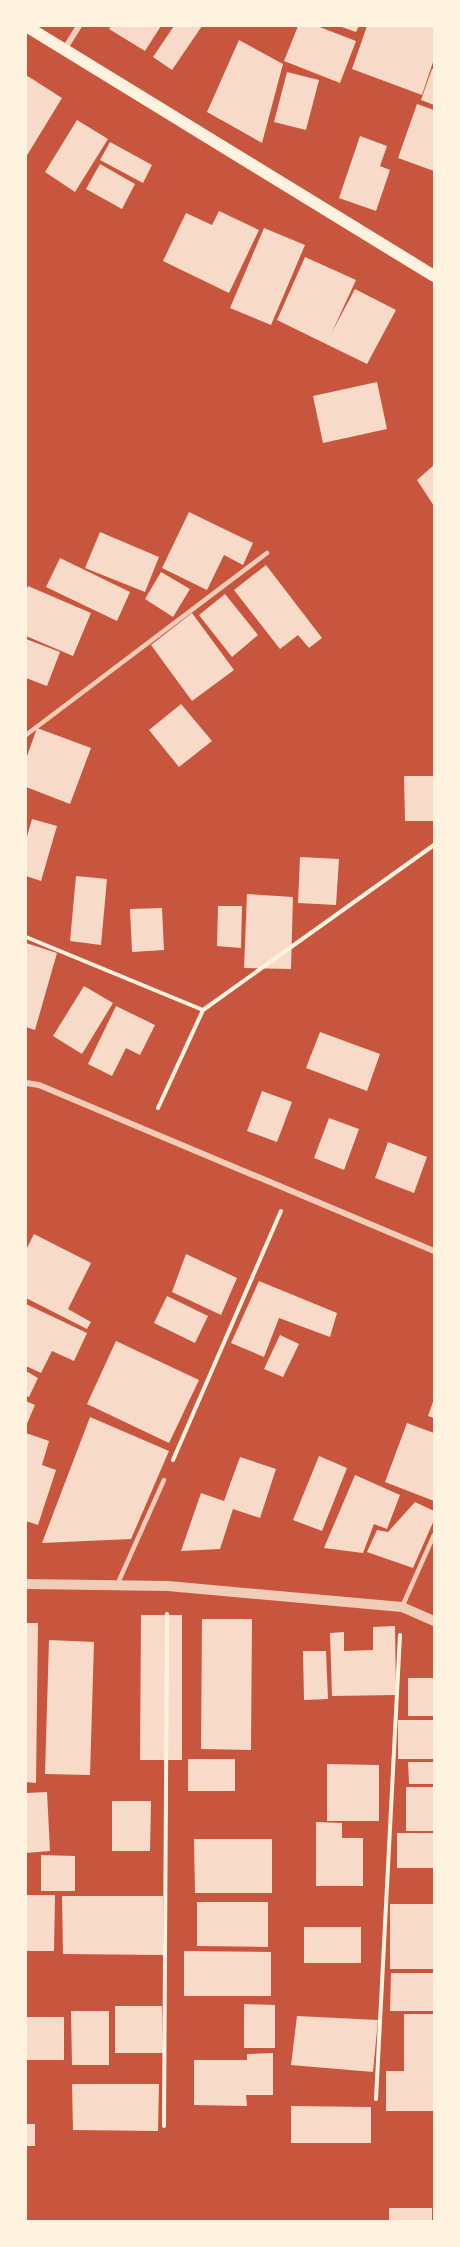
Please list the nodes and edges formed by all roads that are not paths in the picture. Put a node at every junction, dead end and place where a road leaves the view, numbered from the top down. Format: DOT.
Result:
graph roads {
  1 [pos="26,26"];
  2 [pos="79,26"];
  3 [pos="64,50"];
  4 [pos="435,276"];
  5 [pos="267,553"];
  6 [pos="26,735"];
  7 [pos="26,1083"];
  8 [pos="435,1251"];
  9 [pos="164,1480"];
  10 [pos="435,1535"];
  11 [pos="26,1584"];
  12 [pos="117,1585"];
  13 [pos="402,1607"];
  14 [pos="435,1620"];
  1 -- 3 [label="main road"];
  2 -- 3 [label="street"];
  3 -- 4 [label="main road"];
  5 -- 6 [label="lane"];
  7 -- 8 [label="street"];
  9 -- 12 [label="lane"];
  10 -- 13 [label="lane"];
  11 -- 12 [label="street"];
  12 -- 13 [label="street"];
  13 -- 14 [label="street"];
}
